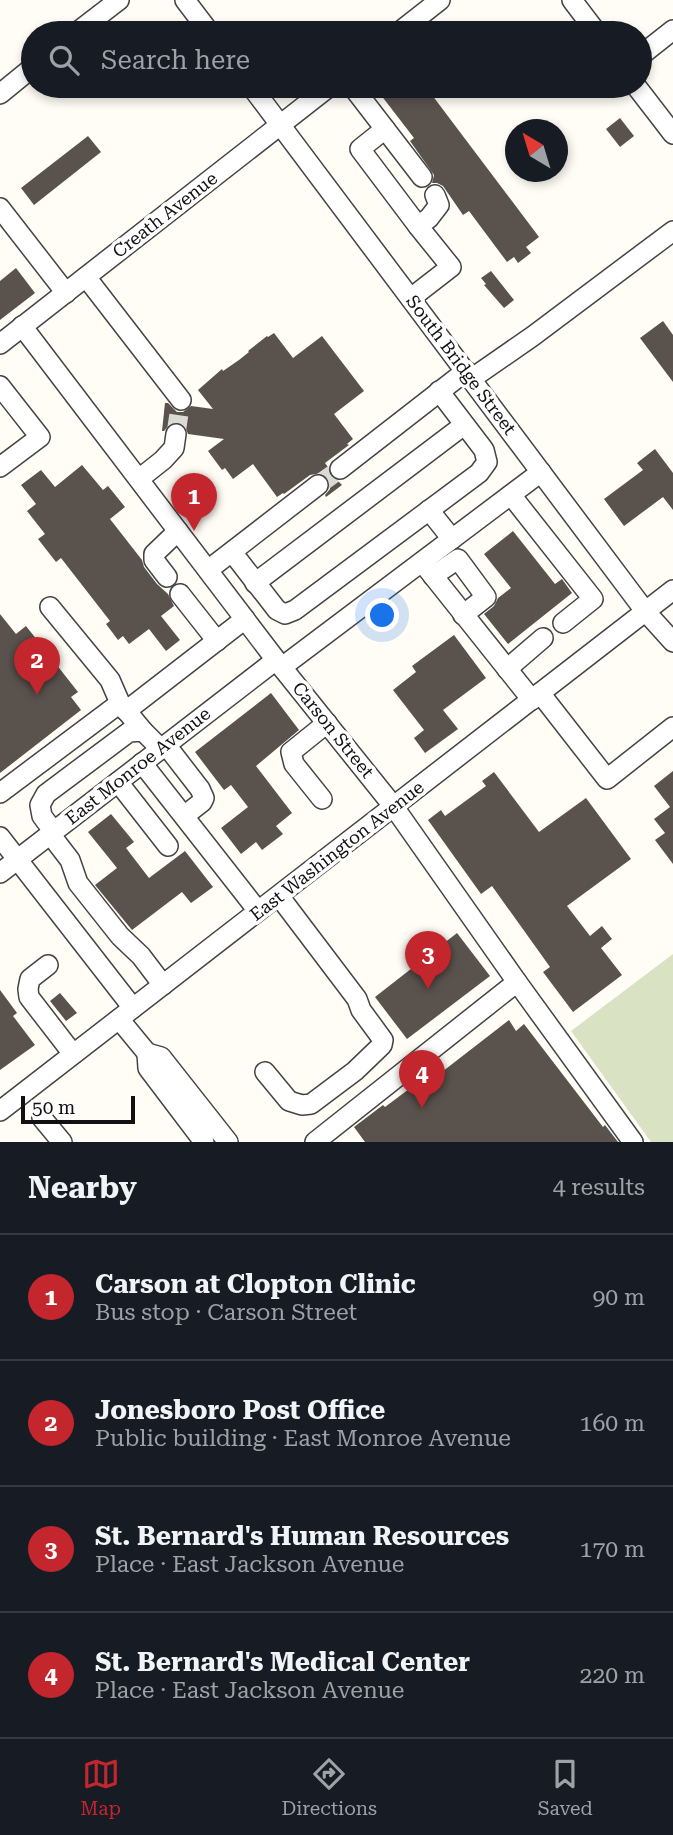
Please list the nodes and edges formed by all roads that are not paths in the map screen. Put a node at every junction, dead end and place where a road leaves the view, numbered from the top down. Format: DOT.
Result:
graph roads {
  1 [pos="119,0"];
  2 [pos="185,0"];
  3 [pos="440,0"];
  4 [pos="572,0"];
  5 [pos="92,21"];
  6 [pos="202,21"];
  7 [pos="413,21"];
  8 [pos="588,21"];
  9 [pos="673,30"];
  10 [pos="652,47"];
  11 [pos="21,77"];
  12 [pos="0,94"];
  13 [pos="260,98"];
  14 [pos="315,98"];
  15 [pos="361,98"];
  16 [pos="645,98"];
  17 [pos="281,125"];
  18 [pos="385,129"];
  19 [pos="673,134"];
  20 [pos="422,177"];
  21 [pos="435,195"];
  22 [pos="0,208"];
  23 [pos="418,226"];
  24 [pos="673,231"];
  25 [pos="86,277"];
  26 [pos="66,293"];
  27 [pos="411,298"];
  28 [pos="22,326"];
  29 [pos="0,344"];
  30 [pos="468,375"];
  31 [pos="439,391"];
  32 [pos="3,396"];
  33 [pos="181,400"];
  34 [pos="464,425"];
  35 [pos="176,433"];
  36 [pos="0,467"];
  37 [pos="340,469"];
  38 [pos="541,472"];
  39 [pos="139,479"];
  40 [pos="318,485"];
  41 [pos="511,495"];
  42 [pos="429,510"];
  43 [pos="178,531"];
  44 [pos="452,539"];
  45 [pos="232,552"];
  46 [pos="428,569"];
  47 [pos="208,570"];
  48 [pos="167,577"];
  49 [pos="255,583"];
  50 [pos="673,590"];
  51 [pos="180,594"];
  52 [pos="50,607"];
  53 [pos="645,611"];
  54 [pos="463,615"];
  55 [pos="245,619"];
  56 [pos="563,623"];
  57 [pos="543,638"];
  58 [pos="217,641"];
  59 [pos="673,642"];
  60 [pos="279,664"];
  61 [pos="507,669"];
  62 [pos="536,696"];
  63 [pos="123,707"];
  64 [pos="327,723"];
  65 [pos="673,727"];
  66 [pos="143,731"];
  67 [pos="163,747"];
  68 [pos="142,763"];
  69 [pos="118,782"];
  70 [pos="0,793"];
  71 [pos="322,799"];
  72 [pos="394,807"];
  73 [pos="184,816"];
  74 [pos="52,833"];
  75 [pos="0,837"];
  76 [pos="168,846"];
  77 [pos="18,860"];
  78 [pos="0,873"];
  79 [pos="279,896"];
  80 [pos="258,911"];
  81 [pos="48,965"];
  82 [pos="517,982"];
  83 [pos="163,985"];
  84 [pos="126,1013"];
  85 [pos="147,1053"];
  86 [pos="73,1054"];
  87 [pos="355,1071"];
  88 [pos="265,1072"];
  89 [pos="374,1095"];
  90 [pos="0,1111"];
  91 [pos="41,1118"];
  92 [pos="62,1142"];
  93 [pos="205,1142"];
  94 [pos="228,1142"];
  95 [pos="315,1142"];
  96 [pos="633,1142"];
  1 -- 5 [label="street"];
  2 -- 6 [label="street"];
  3 -- 7 [label="street"];
  4 -- 8 [label="street"];
  9 -- 10 [label="street"];
  11 -- 12 [label="street"];
  13 -- 17 [label="street, South Bridge Street"];
  14 -- 17 [label="street, Creath Avenue"];
  15 -- 18 [label="street"];
  16 -- 19 [label="street"];
  17 -- 25 [label="street, Creath Avenue"];
  17 -- 27 [label="street, South Bridge Street"];
  18 -- 20 [label="street"];
  18 -- 23 [label="street"];
  21 -- 23 [label="street"];
  22 -- 26 [label="street"];
  23 -- 27 [label="street"];
  24 -- 30 [label="street"];
  25 -- 26 [label="street, Creath Avenue"];
  25 -- 33 [label="street"];
  26 -- 28 [label="street, Creath Avenue"];
  27 -- 30 [label="street, South Bridge Street"];
  28 -- 29 [label="street, Creath Avenue"];
  28 -- 39 [label="street, Carson Street"];
  30 -- 31 [label="street"];
  30 -- 38 [label="street, South Bridge Street"];
  31 -- 34 [label="street"];
  31 -- 37 [label="street"];
  32 -- 36 [label="street"];
  34 -- 42 [label="street"];
  34 -- 49 [label="street"];
  35 -- 39 [label="street"];
  38 -- 41 [label="street, East Monroe Avenue"];
  38 -- 53 [label="street, South Bridge Street"];
  39 -- 43 [label="street, Carson Street"];
  40 -- 45 [label="street"];
  41 -- 44 [label="street, East Monroe Avenue"];
  41 -- 56 [label="street"];
  42 -- 44 [label="street"];
  42 -- 49 [label="street"];
  43 -- 47 [label="street, Carson Street"];
  43 -- 48 [label="street"];
  44 -- 46 [label="street, East Monroe Avenue"];
  45 -- 47 [label="street"];
  45 -- 49 [label="street"];
  46 -- 54 [label="street"];
  46 -- 54 [label="street"];
  46 -- 60 [label="street, East Monroe Avenue"];
  47 -- 55 [label="street, Carson Street"];
  50 -- 53 [label="street, East Washington Avenue"];
  51 -- 58 [label="street"];
  52 -- 63 [label="street"];
  53 -- 59 [label="street, South Bridge Street"];
  53 -- 62 [label="street, East Washington Avenue"];
  54 -- 61 [label="street"];
  55 -- 58 [label="street"];
  55 -- 60 [label="street, Carson Street"];
  57 -- 61 [label="street"];
  58 -- 63 [label="street"];
  60 -- 64 [label="street, Carson Street"];
  60 -- 67 [label="street, East Monroe Avenue"];
  61 -- 62 [label="street"];
  62 -- 65 [label="street"];
  62 -- 72 [label="street, East Washington Avenue"];
  63 -- 66 [label="street"];
  63 -- 70 [label="street"];
  64 -- 71 [label="street"];
  64 -- 72 [label="street, Carson Street"];
  66 -- 67 [label="street"];
  66 -- 74 [label="street"];
  67 -- 68 [label="street, East Monroe Avenue"];
  67 -- 73 [label="street"];
  68 -- 69 [label="street, East Monroe Avenue"];
  68 -- 73 [label="street"];
  69 -- 74 [label="street, East Monroe Avenue"];
  69 -- 76 [label="street"];
  72 -- 79 [label="street, East Washington Avenue"];
  72 -- 82 [label="street, Carson Street"];
  73 -- 80 [label="street"];
  74 -- 77 [label="street, East Monroe Avenue"];
  74 -- 83 [label="street"];
  75 -- 77 [label="street"];
  77 -- 78 [label="street, East Monroe Avenue"];
  77 -- 84 [label="street"];
  79 -- 80 [label="street, East Washington Avenue"];
  79 -- 87 [label="street"];
  80 -- 83 [label="street, East Washington Avenue"];
  81 -- 86 [label="street"];
  82 -- 89 [label="street"];
  82 -- 96 [label="street, Carson Street"];
  83 -- 84 [label="street, East Washington Avenue"];
  84 -- 85 [label="street"];
  84 -- 86 [label="street, East Washington Avenue"];
  85 -- 93 [label="street"];
  85 -- 94 [label="street"];
  86 -- 90 [label="street, East Washington Avenue"];
  87 -- 88 [label="street"];
  87 -- 89 [label="street"];
  89 -- 95 [label="street"];
  91 -- 92 [label="street"];
}
